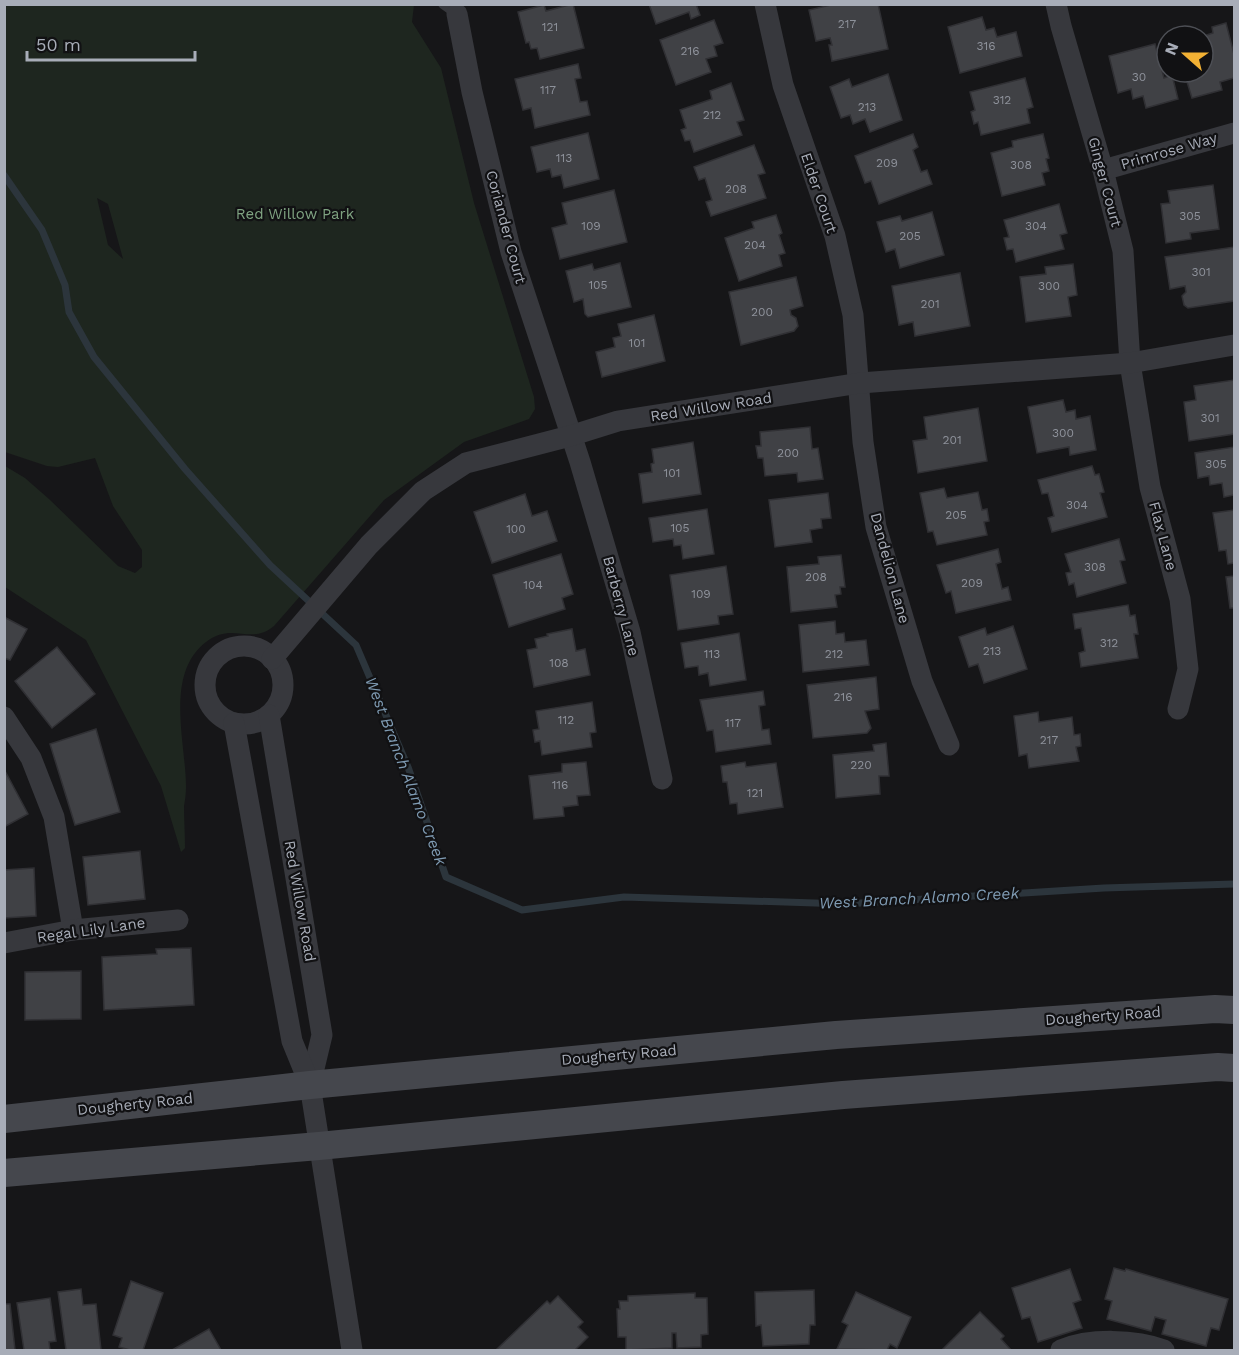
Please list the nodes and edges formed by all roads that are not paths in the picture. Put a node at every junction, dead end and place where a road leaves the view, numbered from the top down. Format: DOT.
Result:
graph roads {
  1 [pos="765,4"];
  2 [pos="1056,4"];
  3 [pos="450,9"];
  4 [pos="1234,132"];
  5 [pos="1103,170"];
  6 [pos="1234,345"];
  7 [pos="1130,363"];
  8 [pos="860,384"];
  9 [pos="570,436"];
  10 [pos="272,659"];
  11 [pos="1178,709"];
  12 [pos="269,715"];
  13 [pos="4,717"];
  14 [pos="234,723"];
  15 [pos="948,745"];
  16 [pos="662,779"];
  17 [pos="178,920"];
  18 [pos="73,930"];
  19 [pos="4,944"];
  20 [pos="1234,1010"];
  21 [pos="1234,1068"];
  22 [pos="310,1085"];
  23 [pos="4,1119"];
  24 [pos="319,1146"];
  25 [pos="4,1173"];
  26 [pos="352,1350"];
  27 [pos="1061,1350"];
  28 [pos="1164,1350"];
  1 -- 8 [label="street, Elder Court"];
  2 -- 5 [label="street, Ginger Court"];
  3 -- 9 [label="street, Coriander Court"];
  4 -- 5 [label="street, Primrose Way"];
  5 -- 7 [label="street, Ginger Court"];
  6 -- 7 [label="street, Red Willow Road"];
  7 -- 8 [label="street, Red Willow Road"];
  7 -- 11 [label="street, Flax Lane"];
  8 -- 9 [label="street, Red Willow Road"];
  8 -- 15 [label="street, Dandelion Lane"];
  9 -- 10 [label="street, Red Willow Road"];
  9 -- 16 [label="street, Barberry Lane"];
  10 -- 12 [label="street"];
  10 -- 14 [label="street"];
  12 -- 14 [label="street"];
  12 -- 22 [label="street, Red Willow Road"];
  13 -- 18 [label="street"];
  14 -- 22 [label="street, Red Willow Road"];
  17 -- 18 [label="street, Regal Lily Lane"];
  18 -- 19 [label="street, Regal Lily Lane"];
  20 -- 22 [label="main road, Dougherty Road"];
  21 -- 24 [label="main road"];
  22 -- 23 [label="main road, Dougherty Road"];
  22 -- 24 [label="street, Red Willow Road"];
  24 -- 25 [label="main road"];
  24 -- 26 [label="street, Red Willow Road"];
  27 -- 28 [label="street"];
}
